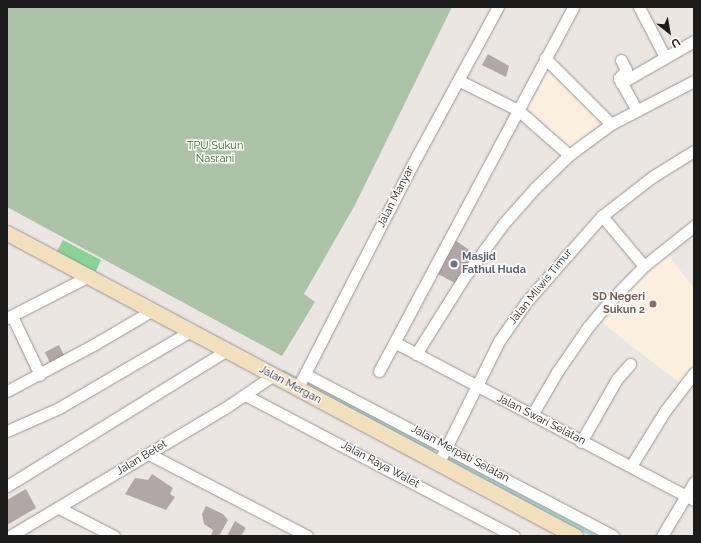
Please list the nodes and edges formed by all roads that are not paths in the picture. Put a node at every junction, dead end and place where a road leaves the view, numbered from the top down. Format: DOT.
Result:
graph roads {
  1 [pos="498,7"];
  2 [pos="573,7"];
  3 [pos="639,7"];
  4 [pos="694,41"];
  5 [pos="664,57"];
  6 [pos="545,58"];
  7 [pos="621,60"];
  8 [pos="460,81"];
  9 [pos="694,81"];
  10 [pos="621,83"];
  11 [pos="518,110"];
  12 [pos="637,110"];
  13 [pos="611,124"];
  14 [pos="694,151"];
  15 [pos="569,155"];
  16 [pos="602,216"];
  17 [pos="694,226"];
  18 [pos="10,238"];
  19 [pos="644,266"];
  20 [pos="91,276"];
  21 [pos="153,310"];
  22 [pos="9,317"];
  23 [pos="191,330"];
  24 [pos="396,343"];
  25 [pos="227,350"];
  26 [pos="416,354"];
  27 [pos="630,364"];
  28 [pos="379,371"];
  29 [pos="694,373"];
  30 [pos="40,374"];
  31 [pos="272,376"];
  32 [pos="301,382"];
  33 [pos="476,387"];
  34 [pos="7,391"];
  35 [pos="245,395"];
  36 [pos="532,415"];
  37 [pos="7,431"];
  38 [pos="581,442"];
  39 [pos="446,447"];
  40 [pos="149,454"];
  41 [pos="438,464"];
  42 [pos="631,466"];
  43 [pos="694,482"];
  44 [pos="7,486"];
  45 [pos="690,498"];
  46 [pos="59,508"];
  47 [pos="10,536"];
  48 [pos="114,536"];
  49 [pos="307,536"];
  50 [pos="514,536"];
  51 [pos="575,536"];
  52 [pos="613,536"];
  53 [pos="662,536"];
  1 -- 8 [label="street, Jalan Manyar"];
  2 -- 6 [label="street"];
  3 -- 5 [label="street"];
  4 -- 5 [label="street"];
  5 -- 10 [label="street"];
  6 -- 11 [label="street"];
  6 -- 13 [label="street"];
  7 -- 10 [label="street"];
  8 -- 11 [label="street"];
  8 -- 32 [label="street, Jalan Manyar"];
  9 -- 12 [label="street"];
  10 -- 12 [label="street"];
  11 -- 15 [label="street"];
  11 -- 24 [label="street"];
  12 -- 13 [label="street"];
  13 -- 15 [label="street"];
  14 -- 16 [label="street, Jalan Mliwis Timur"];
  15 -- 26 [label="street"];
  16 -- 19 [label="street"];
  16 -- 33 [label="street, Jalan Mliwis Timur"];
  17 -- 19 [label="street"];
  18 -- 20 [label="street, Jalan Mergan"];
  19 -- 36 [label="street"];
  20 -- 21 [label="street, Jalan Mergan"];
  20 -- 22 [label="street"];
  21 -- 23 [label="street, Jalan Mergan"];
  21 -- 30 [label="street"];
  22 -- 30 [label="street"];
  23 -- 25 [label="street, Jalan Mergan"];
  23 -- 37 [label="street"];
  24 -- 26 [label="street, Jalan Swari Selatan"];
  24 -- 28 [label="street"];
  25 -- 31 [label="street, Jalan Mergan"];
  25 -- 44 [label="street"];
  26 -- 33 [label="street, Jalan Swari Selatan"];
  27 -- 38 [label="street"];
  29 -- 42 [label="street"];
  30 -- 34 [label="street"];
  31 -- 32 [label="street, Jalan Mergan"];
  31 -- 35 [label="street, Jalan Betet"];
  32 -- 39 [label="street, Jalan Merpati Selatan"];
  32 -- 41 [label="street, Jalan Mergan"];
  33 -- 36 [label="street, Jalan Swari Selatan"];
  33 -- 39 [label="street, Jalan Mliwis Timur"];
  35 -- 40 [label="street, Jalan Betet"];
  35 -- 50 [label="street, Jalan Raya Walet"];
  36 -- 38 [label="street, Jalan Swari Selatan"];
  38 -- 42 [label="street, Jalan Swari Selatan"];
  39 -- 41 [label="street, Jalan Mliwis Timur"];
  39 -- 52 [label="street, Jalan Merpati Selatan"];
  40 -- 46 [label="street, Jalan Betet"];
  40 -- 49 [label="street"];
  41 -- 51 [label="street, Jalan Mergan"];
  42 -- 45 [label="street, Jalan Swari Selatan"];
  43 -- 45 [label="street"];
  45 -- 53 [label="street"];
  46 -- 47 [label="street, Jalan Betet"];
  46 -- 48 [label="street"];
}
